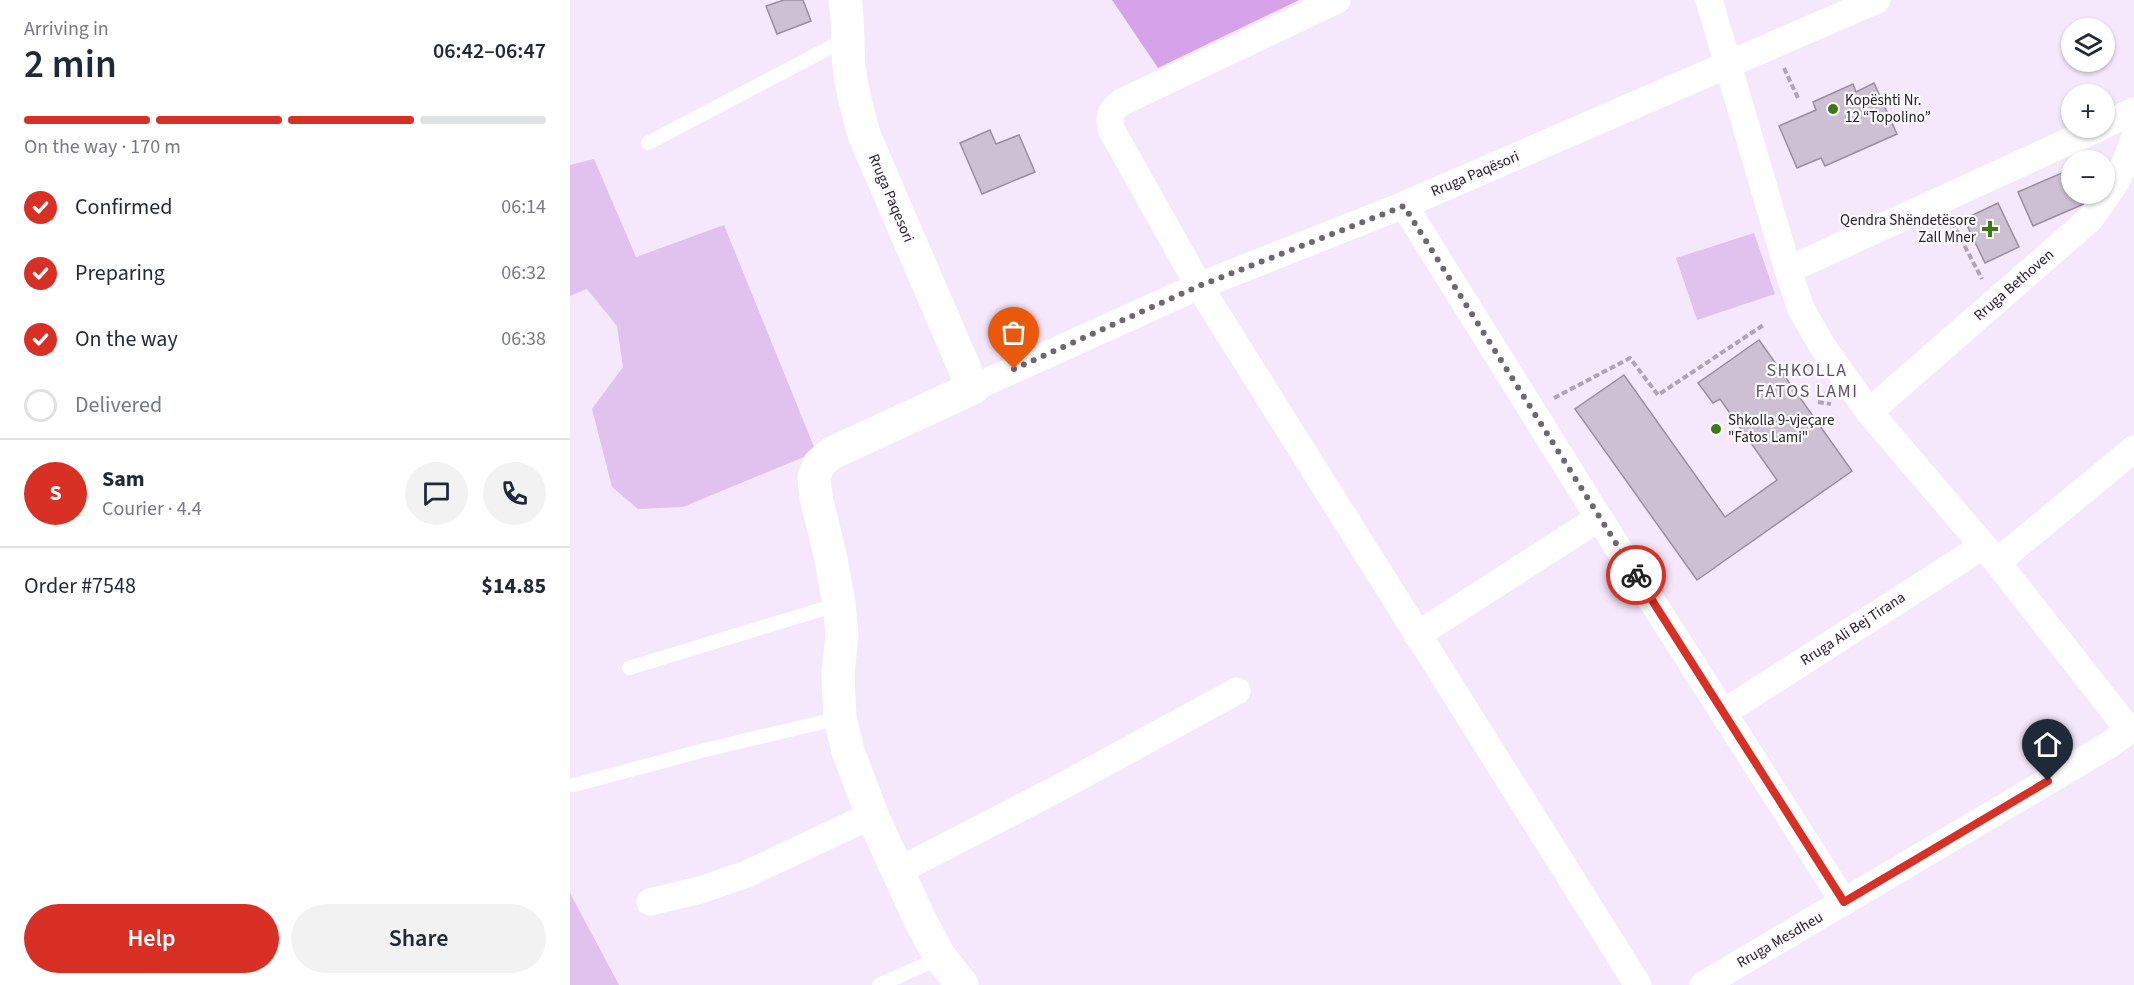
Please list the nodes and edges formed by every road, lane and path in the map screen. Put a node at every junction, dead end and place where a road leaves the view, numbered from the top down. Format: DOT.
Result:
graph roads {
  1 [pos="845,0"];
  2 [pos="1337,0"];
  3 [pos="1708,0"];
  4 [pos="1877,0"];
  5 [pos="848,38"];
  6 [pos="1781,59"];
  7 [pos="1728,65"];
  8 [pos="1798,98"];
  9 [pos="2134,111"];
  10 [pos="2115,120"];
  11 [pos="2076,138"];
  12 [pos="2134,139"];
  13 [pos="648,143"];
  14 [pos="1941,200"];
  15 [pos="1404,206"];
  16 [pos="1788,270"];
  17 [pos="1199,286"];
  18 [pos="1994,303"];
  19 [pos="1765,324"];
  20 [pos="973,388"];
  21 [pos="1547,402"];
  22 [pos="1869,412"];
  23 [pos="2134,449"];
  24 [pos="1599,518"];
  25 [pos="1990,554"];
  26 [pos="838,604"];
  27 [pos="1417,635"];
  28 [pos="629,668"];
  29 [pos="1237,691"];
  30 [pos="1723,713"];
  31 [pos="840,718"];
  32 [pos="2132,728"];
  33 [pos="574,785"];
  34 [pos="872,815"];
  35 [pos="898,871"];
  36 [pos="650,902"];
  37 [pos="1844,902"];
  38 [pos="940,957"];
  39 [pos="879,985"];
  40 [pos="962,985"];
  41 [pos="1638,985"];
  42 [pos="1703,985"];
  1 -- 5 [label="street, Rruga Paqesori"];
  2 -- 17 [label="street"];
  3 -- 7 [label="street"];
  4 -- 7 [label="street, Rruga Paqësori"];
  5 -- 13 [label="lane"];
  5 -- 20 [label="street, Rruga Paqesori"];
  6 -- 8 [label="path"];
  7 -- 15 [label="street, Rruga Paqësori"];
  7 -- 16 [label="street"];
  9 -- 10 [label="street"];
  11 -- 14 [label="street"];
  12 -- 18 [label="street, Rruga Bethoven"];
  14 -- 16 [label="street"];
  14 -- 18 [label="path"];
  15 -- 17 [label="street, Rruga Paqësori"];
  15 -- 24 [label="street"];
  16 -- 22 [label="street"];
  17 -- 20 [label="street, Rruga Paqësori"];
  17 -- 27 [label="street"];
  18 -- 22 [label="street, Rruga Bethoven"];
  19 -- 21 [label="path"];
  20 -- 26 [label="street"];
  22 -- 25 [label="street"];
  23 -- 25 [label="street, Rruga Ali Bej Tirana"];
  24 -- 27 [label="street"];
  24 -- 30 [label="street"];
  25 -- 30 [label="street, Rruga Ali Bej Tirana"];
  25 -- 32 [label="street"];
  26 -- 28 [label="lane"];
  26 -- 31 [label="street"];
  27 -- 41 [label="street"];
  29 -- 35 [label="street"];
  30 -- 37 [label="street"];
  31 -- 33 [label="lane"];
  31 -- 34 [label="street"];
  32 -- 37 [label="street, Rruga Mesdheu"];
  34 -- 35 [label="street"];
  34 -- 36 [label="street"];
  35 -- 38 [label="street"];
  37 -- 42 [label="street, Rruga Mesdheu"];
  38 -- 39 [label="lane"];
  38 -- 40 [label="street"];
}
